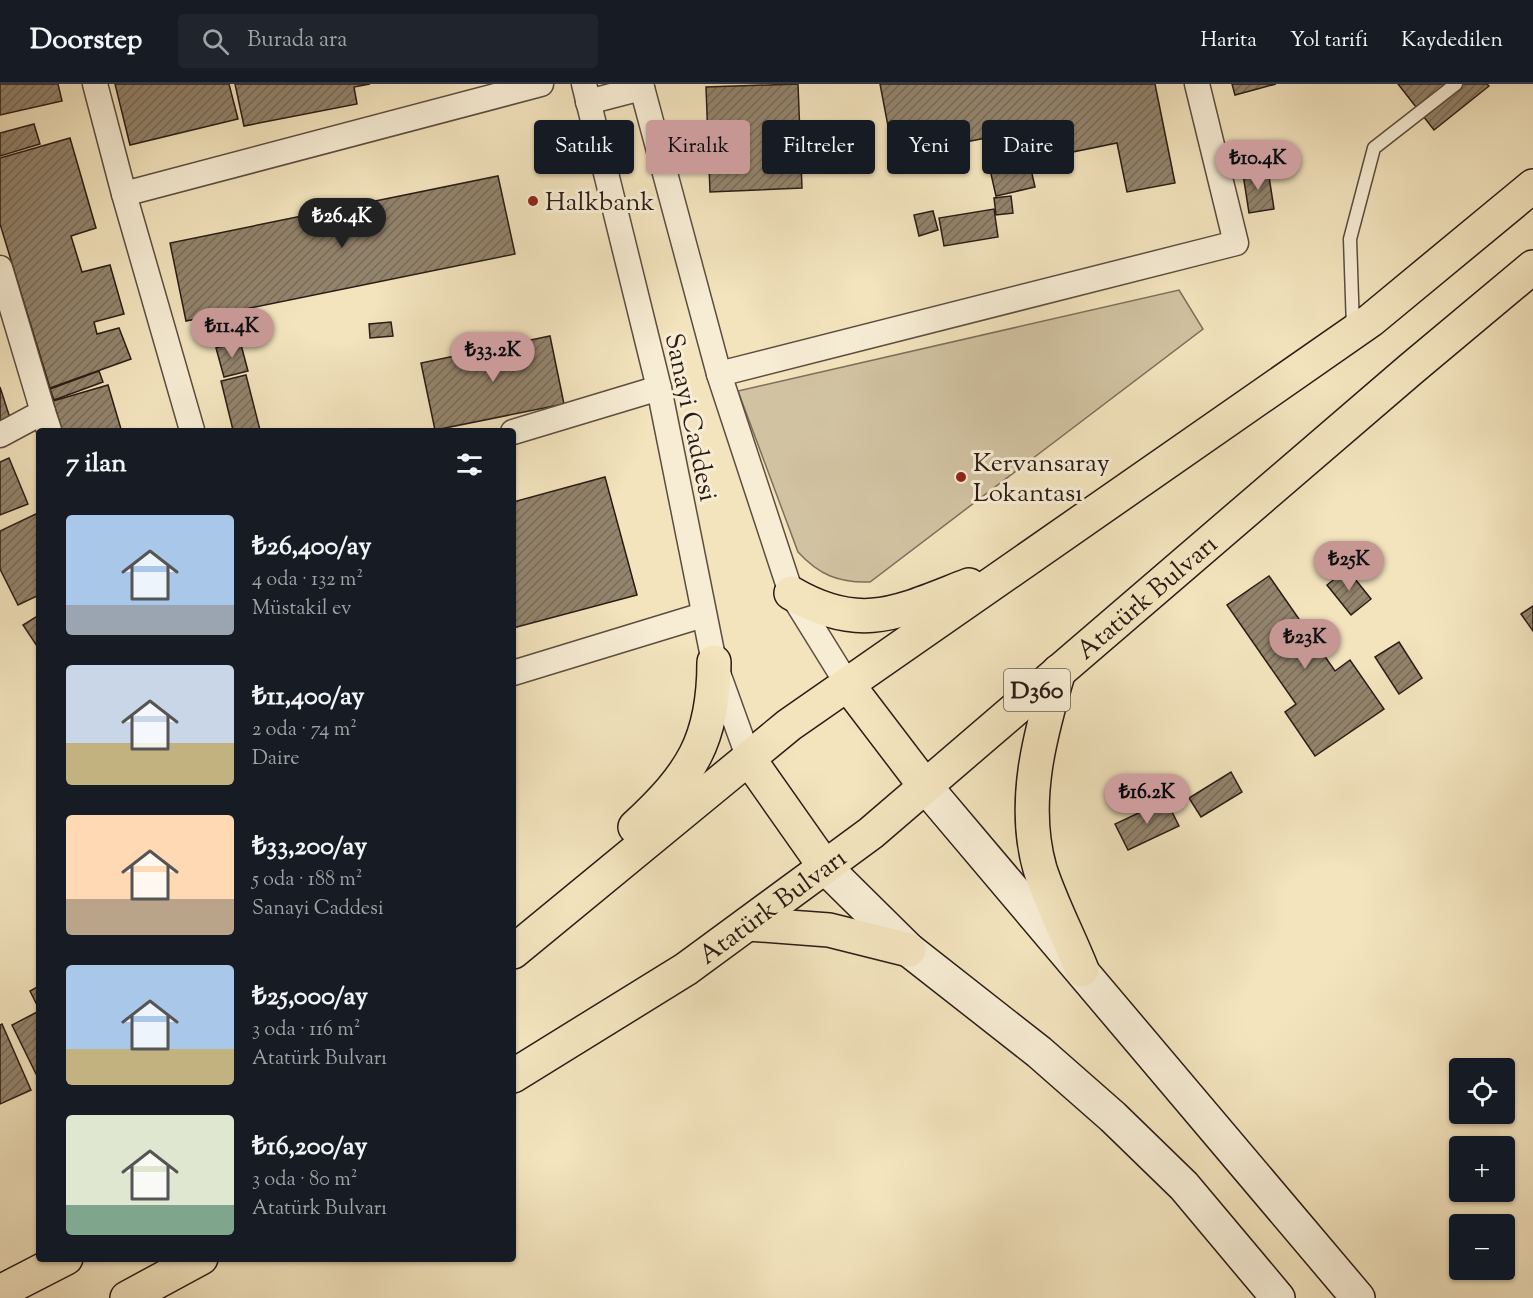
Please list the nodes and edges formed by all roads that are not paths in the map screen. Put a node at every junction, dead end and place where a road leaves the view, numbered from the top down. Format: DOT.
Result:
graph roads {
  1 [pos="95,84"];
  2 [pos="541,84"];
  3 [pos="1197,84"];
  4 [pos="1456,84"];
  5 [pos="642,86"];
  6 [pos="586,93"];
  7 [pos="1533,186"];
  8 [pos="124,194"];
  9 [pos="0,267"];
  10 [pos="1533,267"];
  11 [pos="1353,333"];
  12 [pos="719,374"];
  13 [pos="659,388"];
  14 [pos="46,421"];
  15 [pos="191,428"];
  16 [pos="516,431"];
  17 [pos="0,435"];
  18 [pos="1020,565"];
  19 [pos="791,593"];
  20 [pos="703,615"];
  21 [pos="714,662"];
  22 [pos="1059,671"];
  23 [pos="516,672"];
  24 [pos="848,685"];
  25 [pos="749,759"];
  26 [pos="925,786"];
  27 [pos="825,867"];
  28 [pos="748,924"];
  29 [pos="516,937"];
  30 [pos="516,950"];
  31 [pos="909,950"];
  32 [pos="1082,970"];
  33 [pos="516,1074"];
  34 [pos="58,1262"];
  35 [pos="194,1262"];
  36 [pos="0,1292"];
  37 [pos="127,1298"];
  38 [pos="1278,1298"];
  39 [pos="1358,1298"];
  1 -- 8 [label="street"];
  2 -- 8 [label="street"];
  3 -- 12 [label="street"];
  4 -- 11 [label="lane"];
  5 -- 6 [label="street"];
  5 -- 12 [label="street"];
  6 -- 13 [label="street, Sanayi Caddesi"];
  7 -- 11 [label="highway"];
  8 -- 15 [label="street"];
  9 -- 14 [label="street"];
  10 -- 22 [label="highway, Atatürk Bulvarı / D360"];
  11 -- 18 [label="highway"];
  12 -- 19 [label="street"];
  13 -- 16 [label="street"];
  13 -- 20 [label="street, Sanayi Caddesi"];
  14 -- 17 [label="street"];
  18 -- 19 [label="highway"];
  18 -- 24 [label="highway"];
  19 -- 24 [label="street"];
  20 -- 21 [label="street, Sanayi Caddesi"];
  20 -- 23 [label="street"];
  21 -- 25 [label="street, Sanayi Caddesi"];
  21 -- 29 [label="highway"];
  22 -- 26 [label="highway, Atatürk Bulvarı / D360"];
  22 -- 32 [label="highway"];
  24 -- 25 [label="highway"];
  24 -- 26 [label="highway"];
  25 -- 27 [label="highway"];
  25 -- 30 [label="highway"];
  26 -- 27 [label="highway, Atatürk Bulvarı / D360"];
  26 -- 32 [label="main road"];
  27 -- 28 [label="highway, Atatürk Bulvarı / D360"];
  27 -- 31 [label="main road"];
  28 -- 31 [label="highway"];
  28 -- 33 [label="highway, Atatürk Bulvarı / D360"];
  31 -- 38 [label="main road"];
  32 -- 39 [label="main road"];
  34 -- 36 [label="highway"];
  35 -- 37 [label="highway"];
}
